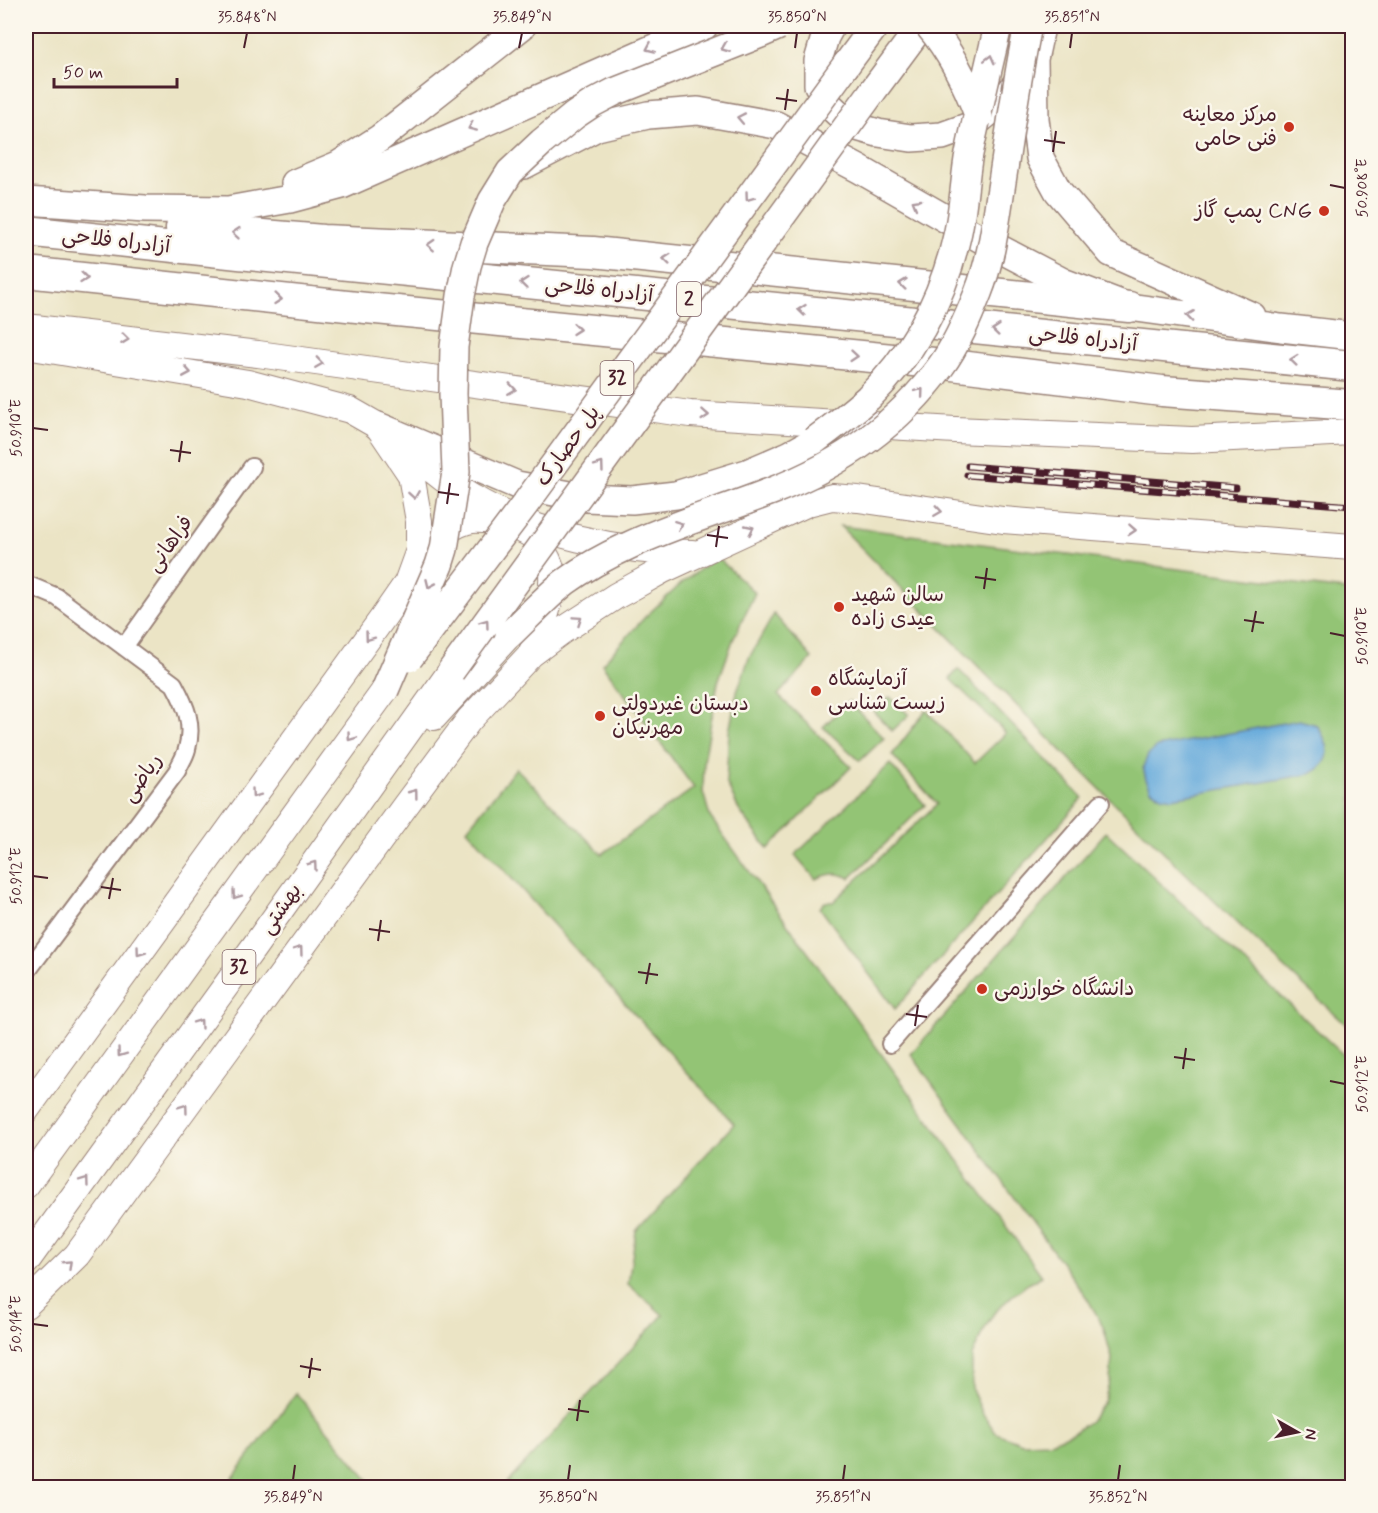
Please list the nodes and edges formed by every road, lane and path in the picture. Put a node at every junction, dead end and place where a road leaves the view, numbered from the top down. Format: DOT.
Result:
graph roads {
  1 [pos="522,26"];
  2 [pos="704,26"];
  3 [pos="779,26"];
  4 [pos="831,26"];
  5 [pos="875,26"];
  6 [pos="921,26"];
  7 [pos="929,26"];
  8 [pos="998,26"];
  9 [pos="1028,26"];
  10 [pos="1041,26"];
  11 [pos="1034,59"];
  12 [pos="510,172"];
  13 [pos="26,201"];
  14 [pos="999,203"];
  15 [pos="228,210"];
  16 [pos="26,217"];
  17 [pos="26,231"];
  18 [pos="26,272"];
  19 [pos="1129,307"];
  20 [pos="26,327"];
  21 [pos="1281,328"];
  22 [pos="1353,336"];
  23 [pos="26,346"];
  24 [pos="1353,366"];
  25 [pos="1353,405"];
  26 [pos="378,426"];
  27 [pos="1353,432"];
  28 [pos="252,467"];
  29 [pos="1353,547"];
  30 [pos="419,550"];
  31 [pos="699,553"];
  32 [pos="26,584"];
  33 [pos="509,635"];
  34 [pos="124,647"];
  35 [pos="531,654"];
  36 [pos="451,670"];
  37 [pos="385,690"];
  38 [pos="375,777"];
  39 [pos="1101,803"];
  40 [pos="26,973"];
  41 [pos="890,1044"];
  42 [pos="26,1110"];
  43 [pos="26,1185"];
  44 [pos="26,1262"];
  45 [pos="26,1305"];
  1 -- 15 [label="highway"];
  2 -- 15 [label="highway, one-way"];
  3 -- 12 [label="highway, one-way, bridge"];
  4 -- 11 [label="highway"];
  5 -- 37 [label="highway, پل حصارک / 32, one-way, bridge"];
  36 -- 6 [label="highway, پل حصارک / 32, one-way, bridge"];
  7 -- 14 [label="highway, bridge"];
  26 -- 8 [label="highway, one-way, bridge"];
  9 -- 14 [label="highway, bridge"];
  10 -- 11 [label="highway"];
  11 -- 21 [label="highway"];
  19 -- 12 [label="highway, one-way"];
  12 -- 37 [label="highway, one-way, bridge"];
  13 -- 15 [label="highway"];
  33 -- 14 [label="highway, one-way, bridge"];
  19 -- 16 [label="highway, one-way"];
  24 -- 17 [label="highway, آزادراه فلاحی / 2, one-way"];
  18 -- 25 [label="highway, آزادراه فلاحی / 2, one-way"];
  21 -- 19 [label="highway, one-way"];
  20 -- 27 [label="main road, one-way"];
  21 -- 22 [label="highway"];
  23 -- 26 [label="main road, one-way"];
  26 -- 30 [label="main road, one-way"];
  26 -- 31 [label="main road"];
  28 -- 34 [label="street, فراهانی"];
  31 -- 29 [label="main road, one-way"];
  30 -- 35 [label="main road"];
  30 -- 42 [label="main road, one-way"];
  35 -- 31 [label="main road, one-way"];
  32 -- 34 [label="street, ریاضی"];
  33 -- 38 [label="main road"];
  34 -- 40 [label="street, ریاضی"];
  45 -- 35 [label="main road, one-way"];
  36 -- 38 [label="main road, بهشتى / 32"];
  37 -- 43 [label="main road, 32, one-way"];
  44 -- 38 [label="main road, بهشتى / 32, one-way"];
  39 -- 41 [label="street"];
}
